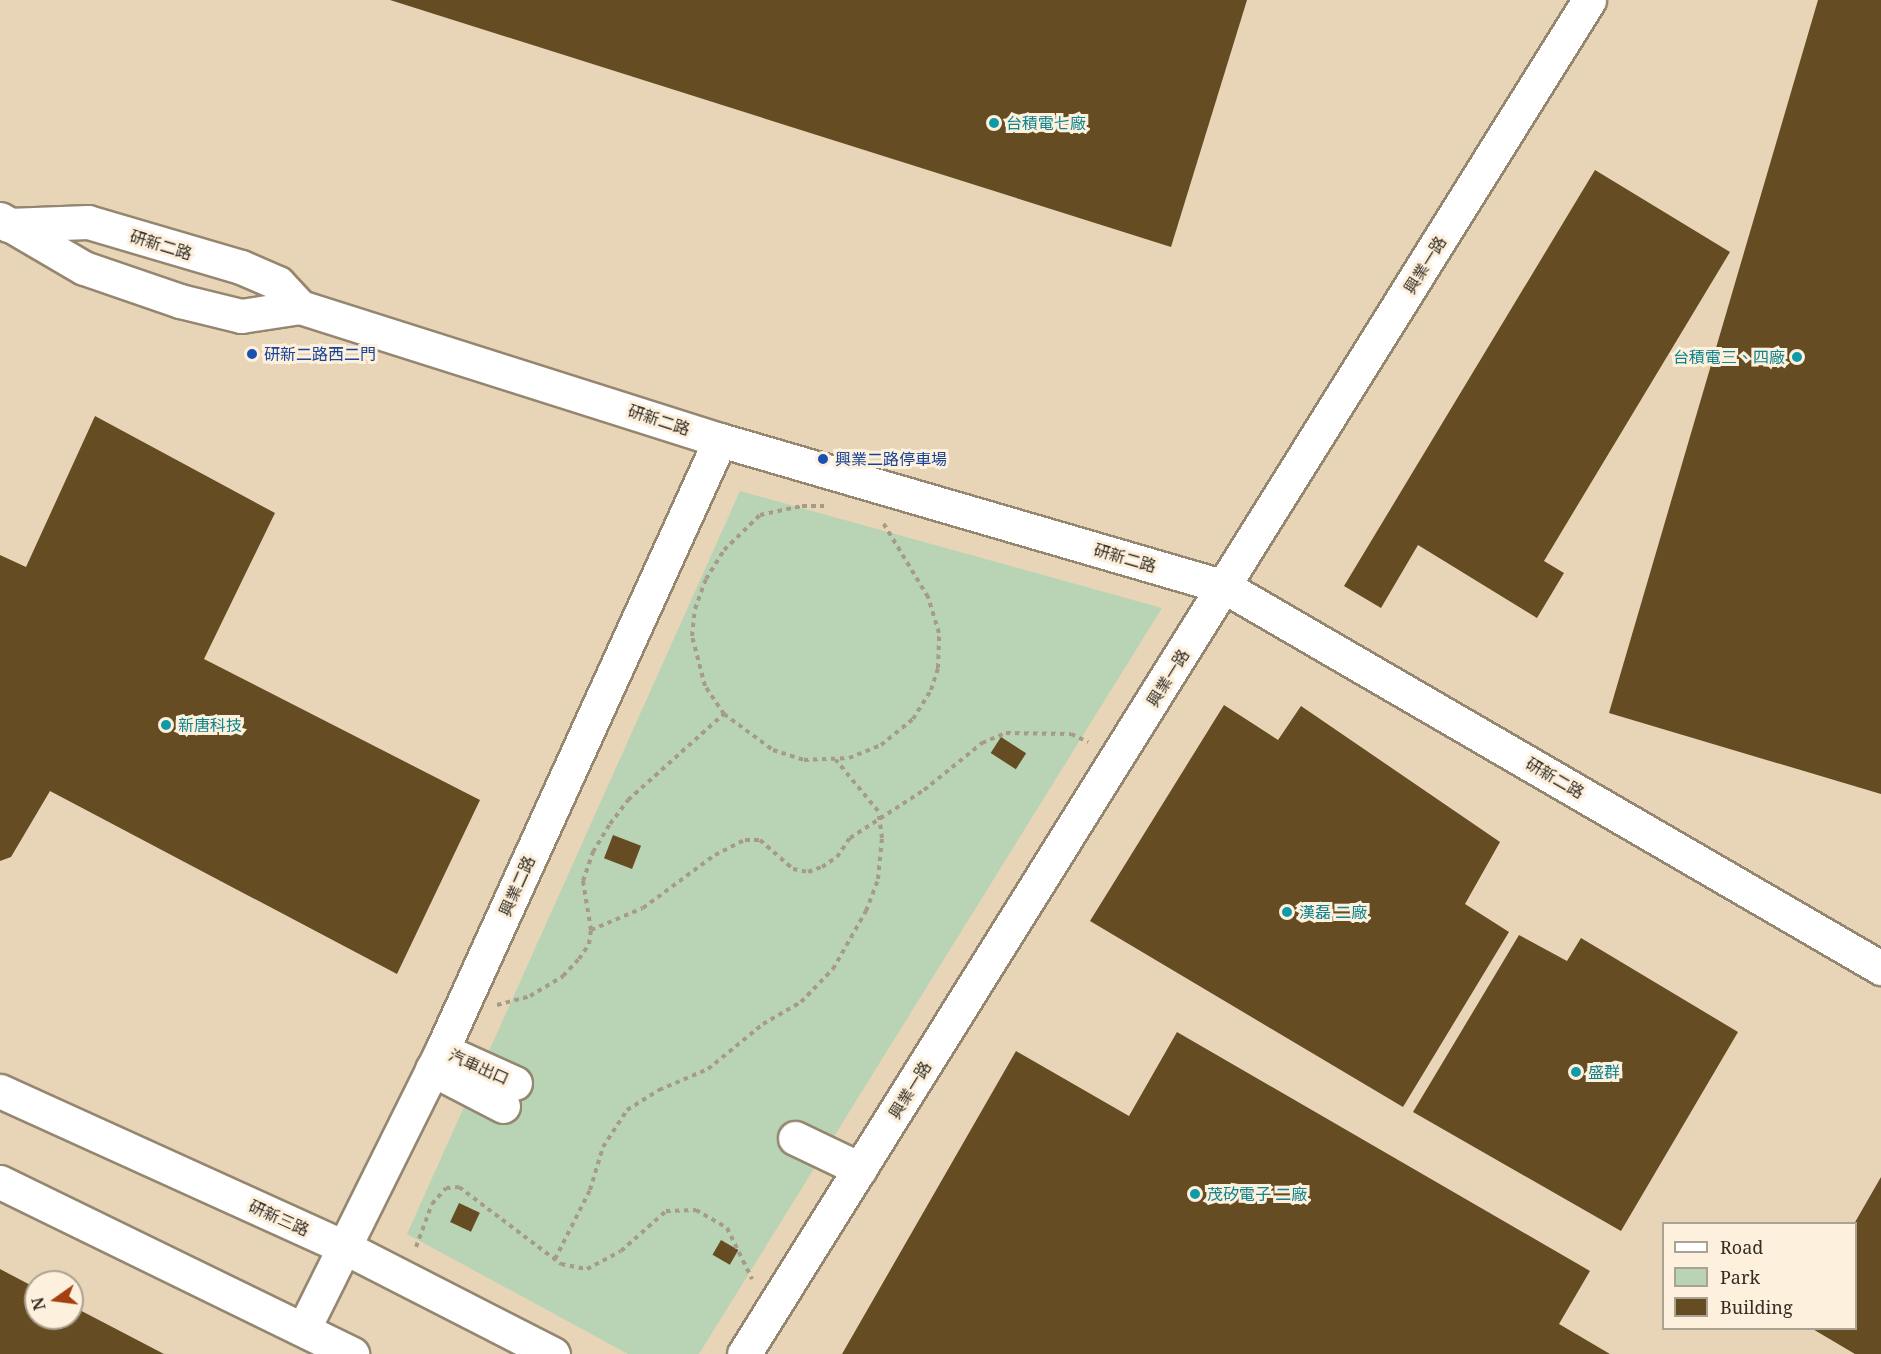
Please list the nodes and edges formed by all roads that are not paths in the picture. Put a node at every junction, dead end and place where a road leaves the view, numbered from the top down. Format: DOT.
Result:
graph roads {
  1 [pos="1589,0"];
  2 [pos="3,222"];
  3 [pos="300,307"];
  4 [pos="720,440"];
  5 [pos="1225,587"];
  6 [pos="1881,968"];
  7 [pos="437,1060"];
  8 [pos="0,1091"];
  9 [pos="509,1094"];
  10 [pos="795,1138"];
  11 [pos="860,1169"];
  12 [pos="0,1182"];
  13 [pos="342,1246"];
  14 [pos="304,1328"];
  15 [pos="352,1354"];
  16 [pos="553,1354"];
  17 [pos="744,1354"];
  1 -- 5 [label="street, 興業一路"];
  2 -- 3 [label="street, 研新二路"];
  2 -- 3 [label="street, 研新二路"];
  3 -- 4 [label="street, 研新二路"];
  4 -- 5 [label="street, 研新二路"];
  4 -- 7 [label="street, 興業二路"];
  5 -- 6 [label="street, 研新二路"];
  5 -- 11 [label="street, 興業一路"];
  7 -- 9 [label="street, 汽車出口"];
  7 -- 13 [label="street, 興業二路"];
  8 -- 13 [label="street, 研新三路"];
  10 -- 11 [label="street"];
  11 -- 17 [label="street, 興業一路"];
  12 -- 14 [label="street"];
  13 -- 14 [label="street, 興業二路"];
  13 -- 16 [label="street, 研新三路"];
  14 -- 15 [label="street"];
}
